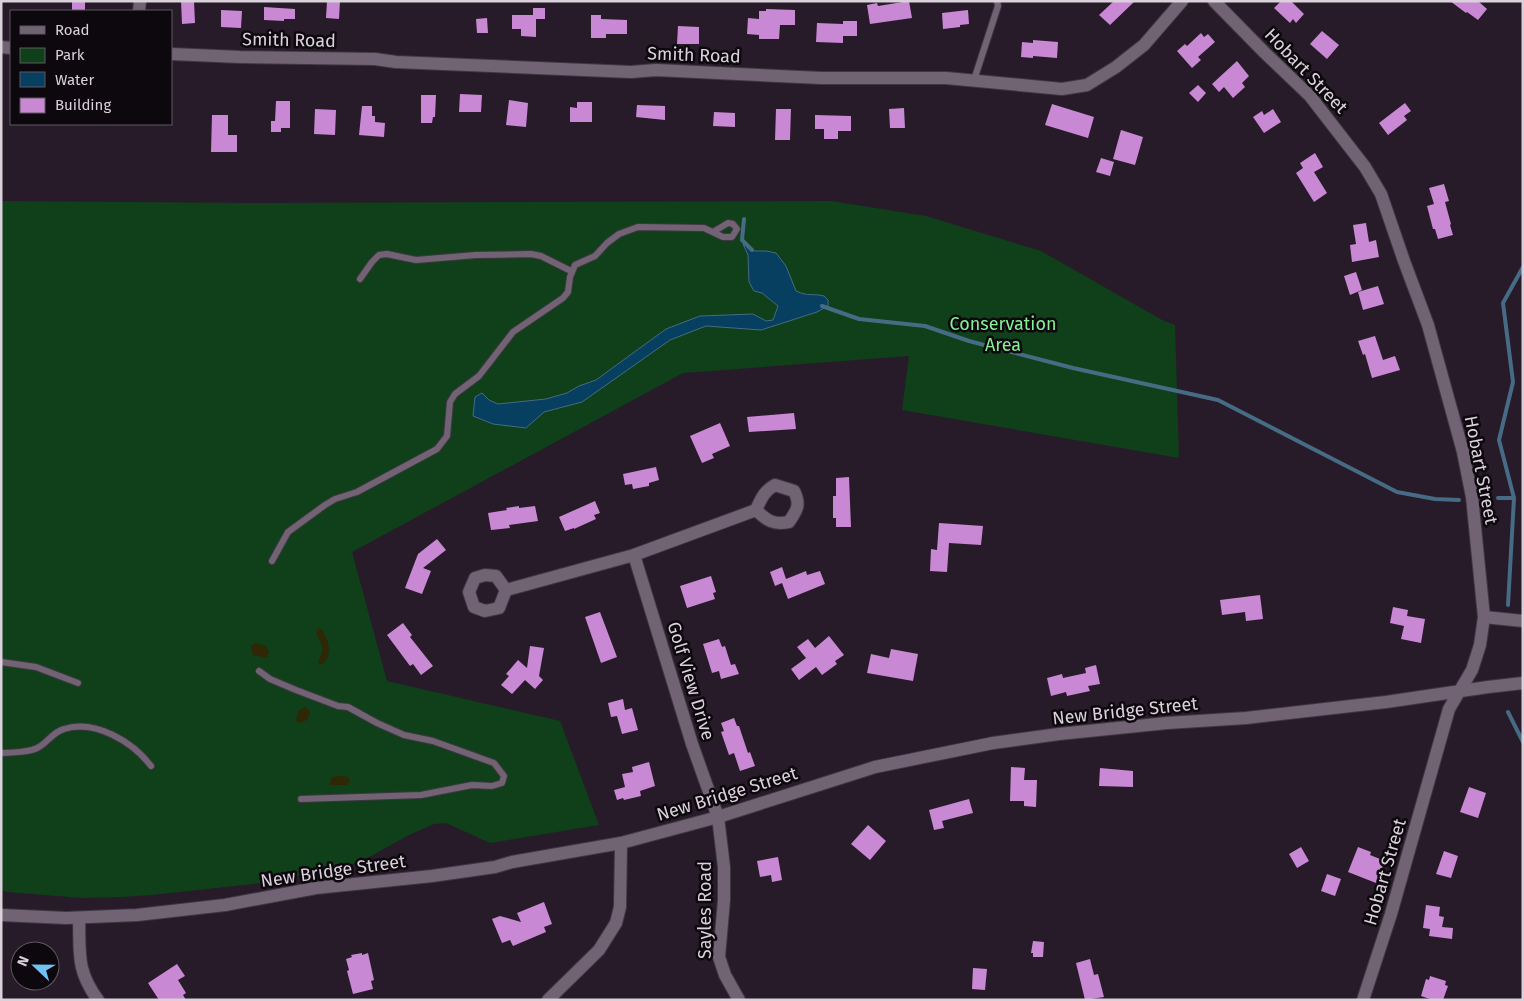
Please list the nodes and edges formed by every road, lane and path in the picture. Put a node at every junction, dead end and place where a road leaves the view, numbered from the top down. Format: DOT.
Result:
graph roads {
  1 [pos="997,1"];
  2 [pos="1182,1"];
  3 [pos="1214,1"];
  4 [pos="172,54"];
  5 [pos="974,80"];
  6 [pos="713,232"];
  7 [pos="571,271"];
  8 [pos="360,279"];
  9 [pos="756,510"];
  10 [pos="634,555"];
  11 [pos="272,561"];
  12 [pos="506,590"];
  13 [pos="1484,617"];
  14 [pos="1523,621"];
  15 [pos="1,662"];
  16 [pos="259,671"];
  17 [pos="78,683"];
  18 [pos="1523,683"];
  19 [pos="1461,691"];
  20 [pos="1,753"];
  21 [pos="151,766"];
  22 [pos="301,800"];
  23 [pos="718,817"];
  24 [pos="621,843"];
  25 [pos="1,915"];
  26 [pos="79,918"];
  27 [pos="98,1000"];
  28 [pos="548,1000"];
  29 [pos="739,1000"];
  30 [pos="1363,1000"];
  1 -- 5 [label="lane"];
  2 -- 5 [label="street, Smith Road"];
  3 -- 13 [label="street, Hobart Street"];
  4 -- 5 [label="street, Smith Road"];
  6 -- 7 [label="lane"];
  7 -- 8 [label="lane"];
  7 -- 11 [label="lane"];
  9 -- 10 [label="street"];
  10 -- 12 [label="street"];
  10 -- 23 [label="street, Golf View Drive"];
  13 -- 14 [label="street"];
  13 -- 19 [label="street, Hobart Street"];
  15 -- 17 [label="lane"];
  16 -- 22 [label="lane"];
  18 -- 19 [label="street, New Bridge Street"];
  19 -- 23 [label="street, New Bridge Street"];
  19 -- 30 [label="street, Hobart Street"];
  20 -- 21 [label="lane"];
  23 -- 24 [label="street, New Bridge Street"];
  23 -- 29 [label="street, Sayles Road"];
  24 -- 26 [label="street, New Bridge Street"];
  24 -- 28 [label="street"];
  25 -- 26 [label="street, New Bridge Street"];
  26 -- 27 [label="street"];
}
